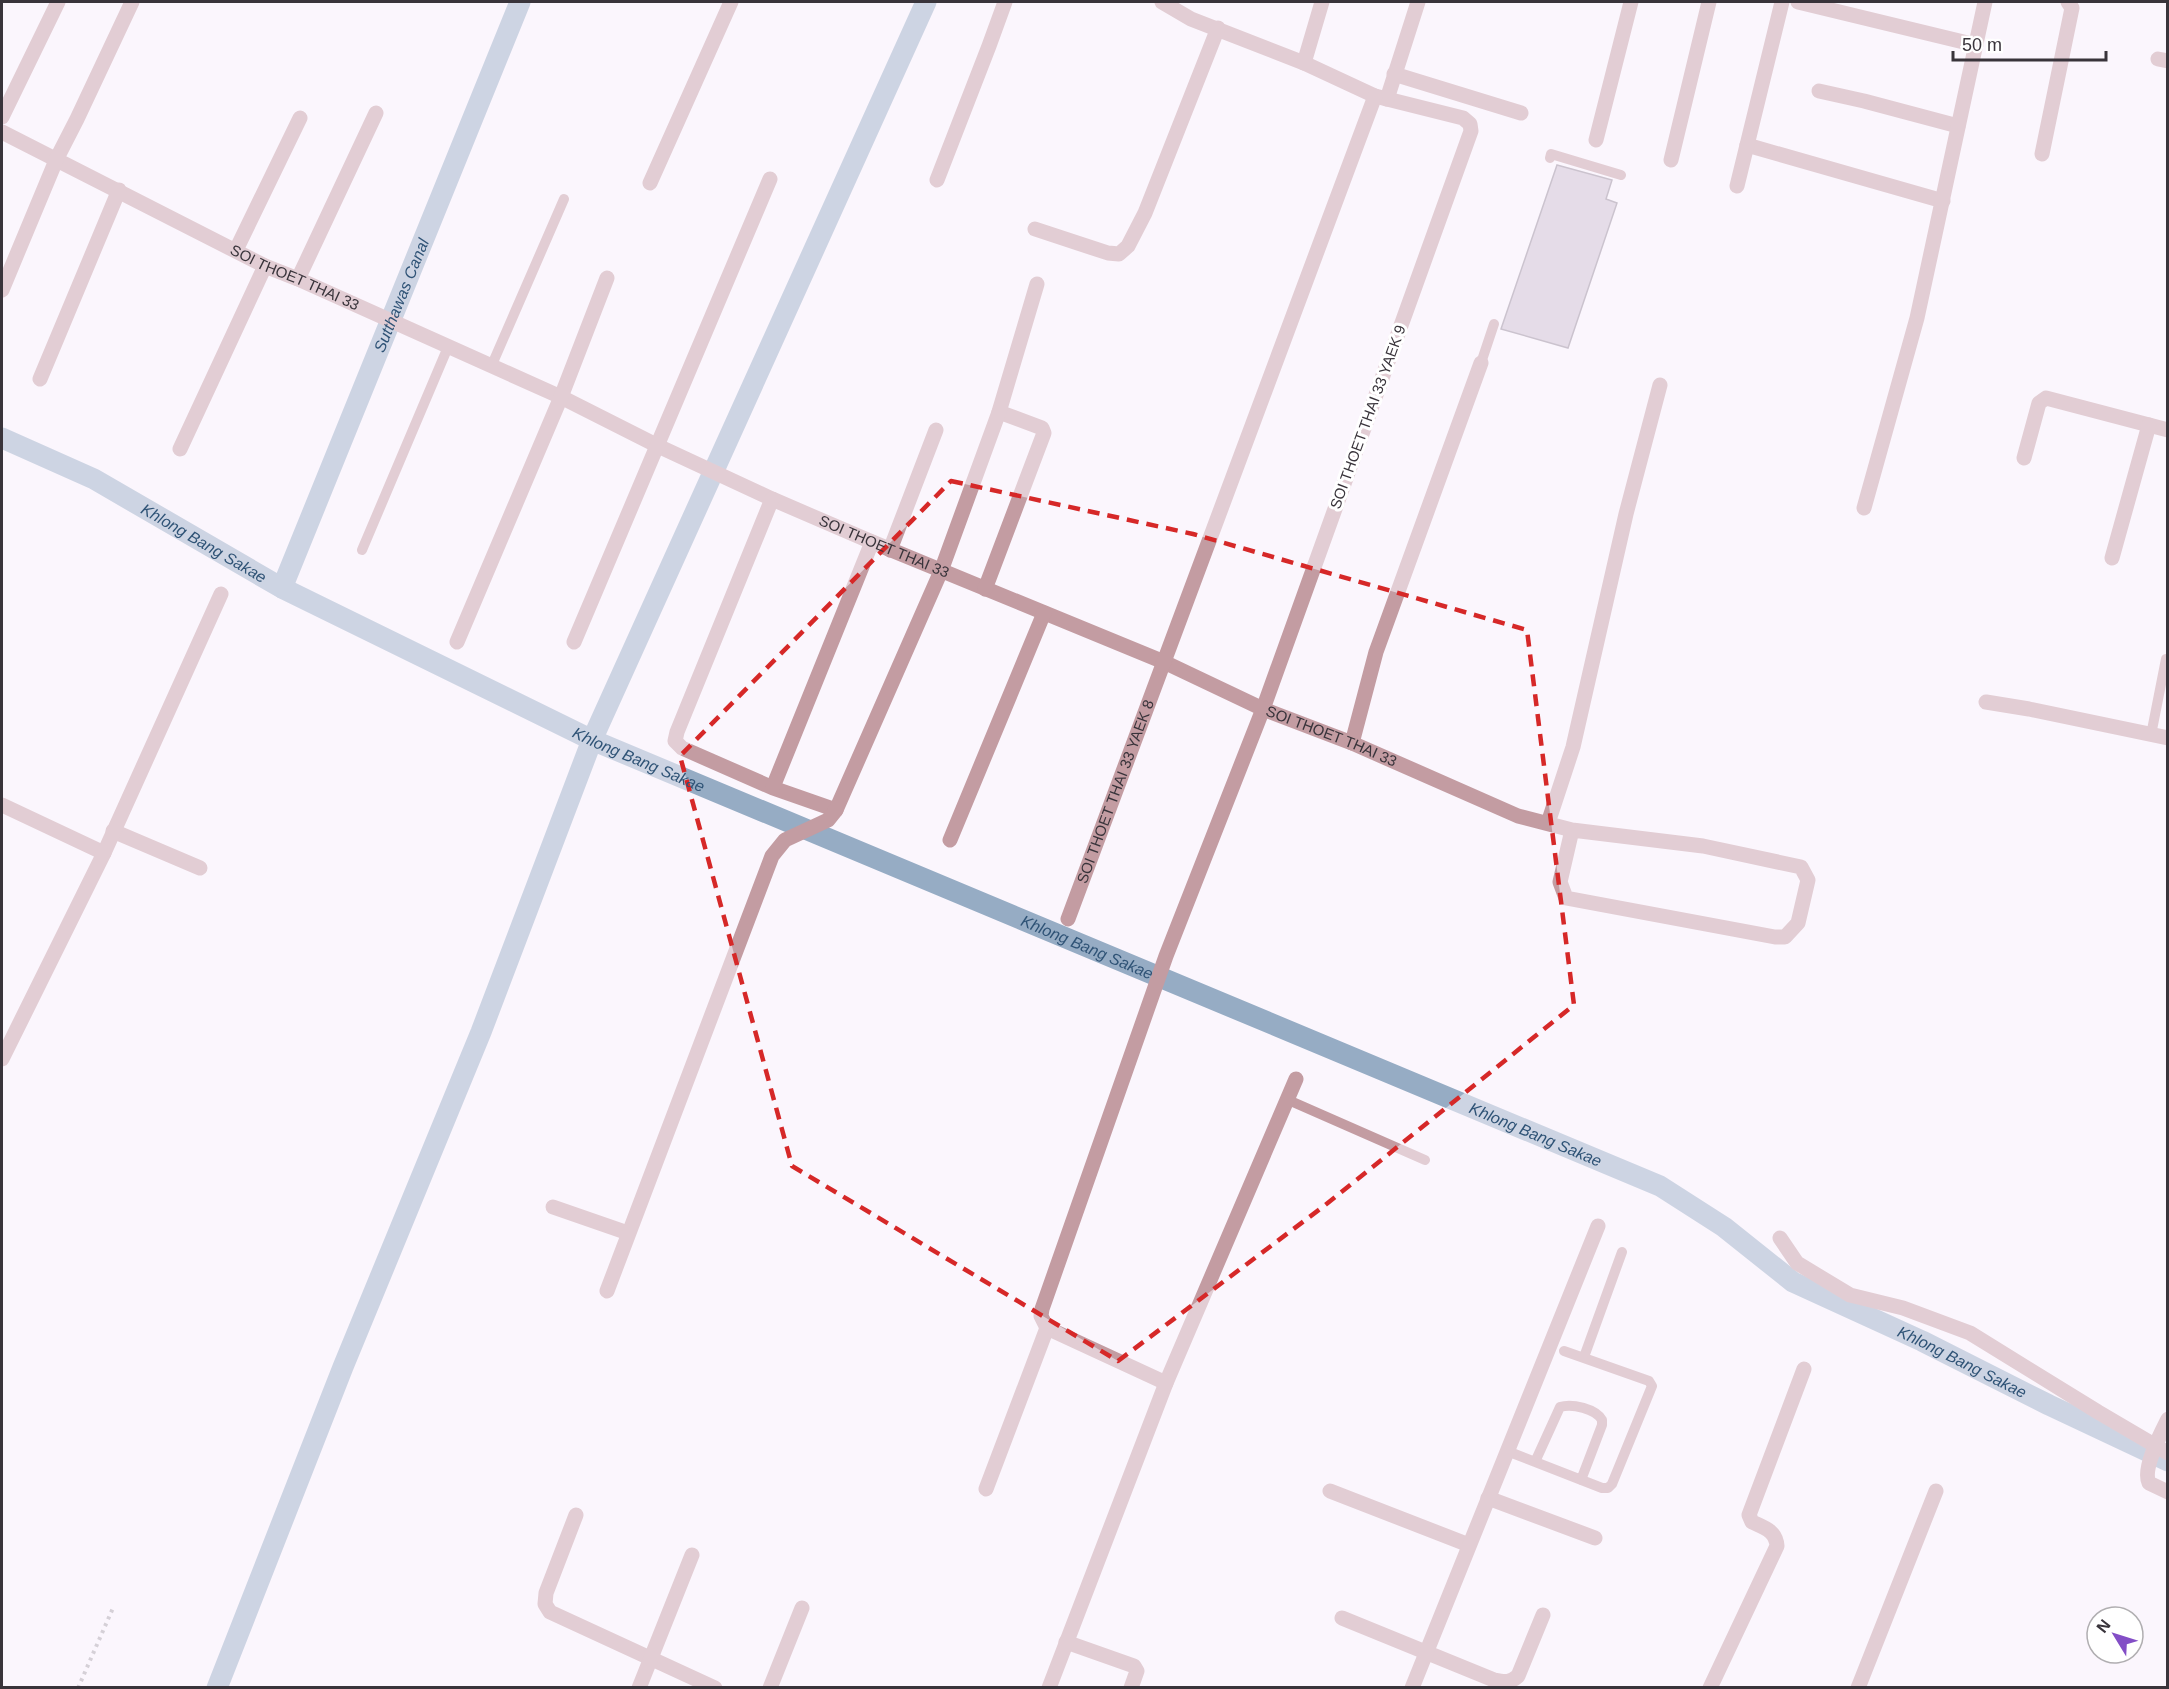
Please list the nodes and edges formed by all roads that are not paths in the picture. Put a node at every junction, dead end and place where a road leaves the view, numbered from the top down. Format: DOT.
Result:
graph roads {
  1 [pos="58,2"];
  2 [pos="132,2"];
  3 [pos="730,2"];
  4 [pos="1005,2"];
  5 [pos="1162,2"];
  6 [pos="1322,2"];
  7 [pos="1418,2"];
  8 [pos="1631,2"];
  9 [pos="1709,2"];
  10 [pos="1782,2"];
  11 [pos="1798,2"];
  12 [pos="1985,2"];
  13 [pos="2068,2"];
  14 [pos="1218,28"];
  15 [pos="1976,45"];
  16 [pos="1305,63"];
  17 [pos="1394,74"];
  18 [pos="1818,91"];
  19 [pos="1381,97"];
  20 [pos="376,113"];
  21 [pos="1521,113"];
  22 [pos="2,117"];
  23 [pos="300,118"];
  24 [pos="1958,126"];
  25 [pos="2,132"];
  26 [pos="1596,140"];
  27 [pos="1747,145"];
  28 [pos="2042,154"];
  29 [pos="57,158"];
  30 [pos="1550,158"];
  31 [pos="1671,160"];
  32 [pos="1621,175"];
  33 [pos="770,179"];
  34 [pos="937,180"];
  35 [pos="650,183"];
  36 [pos="1737,186"];
  37 [pos="119,190"];
  38 [pos="564,199"];
  39 [pos="1943,201"];
  40 [pos="1035,229"];
  41 [pos="236,250"];
  42 [pos="265,266"];
  43 [pos="607,278"];
  44 [pos="298,279"];
  45 [pos="1038,284"];
  46 [pos="2,290"];
  47 [pos="1494,324"];
  48 [pos="448,347"];
  49 [pos="1481,363"];
  50 [pos="491,367"];
  51 [pos="40,379"];
  52 [pos="1660,385"];
  53 [pos="561,397"];
  54 [pos="999,412"];
  55 [pos="2149,425"];
  56 [pos="936,430"];
  57 [pos="2168,430"];
  58 [pos="658,446"];
  59 [pos="180,449"];
  60 [pos="2024,458"];
  61 [pos="772,499"];
  62 [pos="1864,508"];
  63 [pos="872,542"];
  64 [pos="362,550"];
  65 [pos="890,550"];
  66 [pos="2112,558"];
  67 [pos="941,570"];
  68 [pos="985,589"];
  69 [pos="221,594"];
  70 [pos="1044,613"];
  71 [pos="457,642"];
  72 [pos="574,642"];
  73 [pos="2166,659"];
  74 [pos="1164,662"];
  75 [pos="1986,702"];
  76 [pos="1263,709"];
  77 [pos="2151,735"];
  78 [pos="2168,738"];
  79 [pos="1352,743"];
  80 [pos="773,787"];
  81 [pos="2,805"];
  82 [pos="832,815"];
  83 [pos="1548,823"];
  84 [pos="1572,830"];
  85 [pos="113,831"];
  86 [pos="950,840"];
  87 [pos="104,853"];
  88 [pos="200,868"];
  89 [pos="1068,919"];
  90 [pos="2,1059"];
  91 [pos="1296,1078"];
  92 [pos="1286,1099"];
  93 [pos="1425,1161"];
  94 [pos="553,1207"];
  95 [pos="1598,1226"];
  96 [pos="628,1233"];
  97 [pos="1780,1238"];
  98 [pos="1622,1252"];
  99 [pos="607,1291"];
  100 [pos="1047,1328"];
  101 [pos="1564,1351"];
  102 [pos="1584,1358"];
  103 [pos="1804,1369"];
  104 [pos="1166,1383"];
  105 [pos="2168,1419"];
  106 [pos="2159,1450"];
  107 [pos="1507,1451"];
  108 [pos="1535,1462"];
  109 [pos="1581,1480"];
  110 [pos="986,1489"];
  111 [pos="1330,1491"];
  112 [pos="1936,1491"];
  113 [pos="2168,1492"];
  114 [pos="1488,1498"];
  115 [pos="576,1515"];
  116 [pos="1595,1538"];
  117 [pos="1469,1545"];
  118 [pos="692,1556"];
  119 [pos="802,1608"];
  120 [pos="1543,1615"];
  121 [pos="1342,1618"];
  122 [pos="1066,1642"];
  123 [pos="1426,1653"];
  124 [pos="651,1658"];
  125 [pos="639,1688"];
  126 [pos="715,1688"];
  127 [pos="770,1688"];
  128 [pos="1049,1688"];
  129 [pos="1131,1688"];
  130 [pos="1412,1688"];
  131 [pos="1710,1688"];
  132 [pos="1858,1688"];
  1 -- 22 [label="street"];
  2 -- 29 [label="street"];
  3 -- 35 [label="street"];
  4 -- 34 [label="street"];
  5 -- 14 [label="street"];
  6 -- 16 [label="street"];
  7 -- 17 [label="street, SOI THOET THAI 33 YAEK 8"];
  8 -- 26 [label="street"];
  9 -- 31 [label="street"];
  10 -- 27 [label="street"];
  11 -- 15 [label="street"];
  12 -- 15 [label="street"];
  13 -- 28 [label="street"];
  14 -- 16 [label="street"];
  14 -- 40 [label="street"];
  15 -- 24 [label="street"];
  16 -- 19 [label="street"];
  17 -- 19 [label="street, SOI THOET THAI 33 YAEK 8"];
  17 -- 21 [label="street"];
  18 -- 24 [label="street"];
  19 -- 74 [label="street, SOI THOET THAI 33 YAEK 8"];
  19 -- 76 [label="street, SOI THOET THAI 33 YAEK 9"];
  20 -- 44 [label="street"];
  23 -- 41 [label="street"];
  24 -- 39 [label="street"];
  25 -- 29 [label="street, SOI THOET THAI 33"];
  27 -- 36 [label="street"];
  27 -- 39 [label="street"];
  29 -- 37 [label="street, SOI THOET THAI 33"];
  29 -- 46 [label="street"];
  30 -- 32 [label="lane"];
  33 -- 58 [label="street"];
  37 -- 41 [label="street, SOI THOET THAI 33"];
  37 -- 51 [label="street"];
  38 -- 50 [label="lane"];
  39 -- 62 [label="street"];
  41 -- 42 [label="street, SOI THOET THAI 33"];
  42 -- 44 [label="street, SOI THOET THAI 33"];
  42 -- 59 [label="street"];
  43 -- 53 [label="street"];
  44 -- 48 [label="street, SOI THOET THAI 33"];
  45 -- 54 [label="street"];
  47 -- 49 [label="lane"];
  48 -- 50 [label="street, SOI THOET THAI 33"];
  48 -- 64 [label="lane"];
  49 -- 79 [label="street"];
  50 -- 53 [label="street, SOI THOET THAI 33"];
  52 -- 83 [label="street"];
  53 -- 58 [label="street, SOI THOET THAI 33"];
  53 -- 71 [label="street"];
  54 -- 67 [label="street"];
  54 -- 68 [label="street"];
  55 -- 57 [label="street"];
  55 -- 60 [label="street"];
  55 -- 66 [label="street"];
  56 -- 65 [label="street"];
  58 -- 61 [label="street, SOI THOET THAI 33"];
  58 -- 72 [label="street"];
  61 -- 63 [label="street, SOI THOET THAI 33"];
  61 -- 80 [label="street"];
  63 -- 65 [label="street, SOI THOET THAI 33"];
  63 -- 80 [label="street"];
  65 -- 67 [label="street, SOI THOET THAI 33"];
  67 -- 68 [label="street, SOI THOET THAI 33"];
  67 -- 82 [label="street"];
  68 -- 70 [label="street, SOI THOET THAI 33"];
  69 -- 85 [label="street"];
  70 -- 74 [label="street, SOI THOET THAI 33"];
  70 -- 86 [label="street"];
  73 -- 77 [label="lane"];
  74 -- 76 [label="street, SOI THOET THAI 33"];
  74 -- 89 [label="street, SOI THOET THAI 33 YAEK 8"];
  75 -- 77 [label="street"];
  76 -- 79 [label="street, SOI THOET THAI 33"];
  76 -- 100 [label="street, SOI THOET THAI 33 YAEK 9"];
  77 -- 78 [label="street"];
  79 -- 83 [label="street, SOI THOET THAI 33"];
  80 -- 82 [label="street"];
  81 -- 87 [label="street"];
  82 -- 96 [label="street"];
  83 -- 84 [label="street, SOI THOET THAI 33"];
  84 -- 84 [label="street, SOI THOET THAI 33"];
  85 -- 87 [label="street"];
  85 -- 88 [label="street"];
  87 -- 90 [label="street"];
  91 -- 92 [label="street"];
  92 -- 93 [label="lane"];
  92 -- 104 [label="street"];
  94 -- 96 [label="street"];
  95 -- 107 [label="street"];
  96 -- 99 [label="street"];
  97 -- 106 [label="street"];
  98 -- 102 [label="lane"];
  100 -- 104 [label="street"];
  100 -- 110 [label="street"];
  101 -- 102 [label="lane"];
  102 -- 109 [label="lane"];
  103 -- 131 [label="street"];
  104 -- 122 [label="street"];
  105 -- 106 [label="street"];
  106 -- 113 [label="street"];
  107 -- 108 [label="lane"];
  107 -- 114 [label="street"];
  108 -- 109 [label="lane"];
  108 -- 109 [label="lane"];
  111 -- 117 [label="street"];
  112 -- 132 [label="street"];
  114 -- 116 [label="street"];
  114 -- 117 [label="street"];
  115 -- 124 [label="street"];
  117 -- 123 [label="street"];
  118 -- 124 [label="street"];
  119 -- 127 [label="street"];
  120 -- 123 [label="street"];
  121 -- 123 [label="street"];
  122 -- 128 [label="street"];
  122 -- 129 [label="street"];
  123 -- 130 [label="street"];
  124 -- 125 [label="street"];
  124 -- 126 [label="street"];
}
